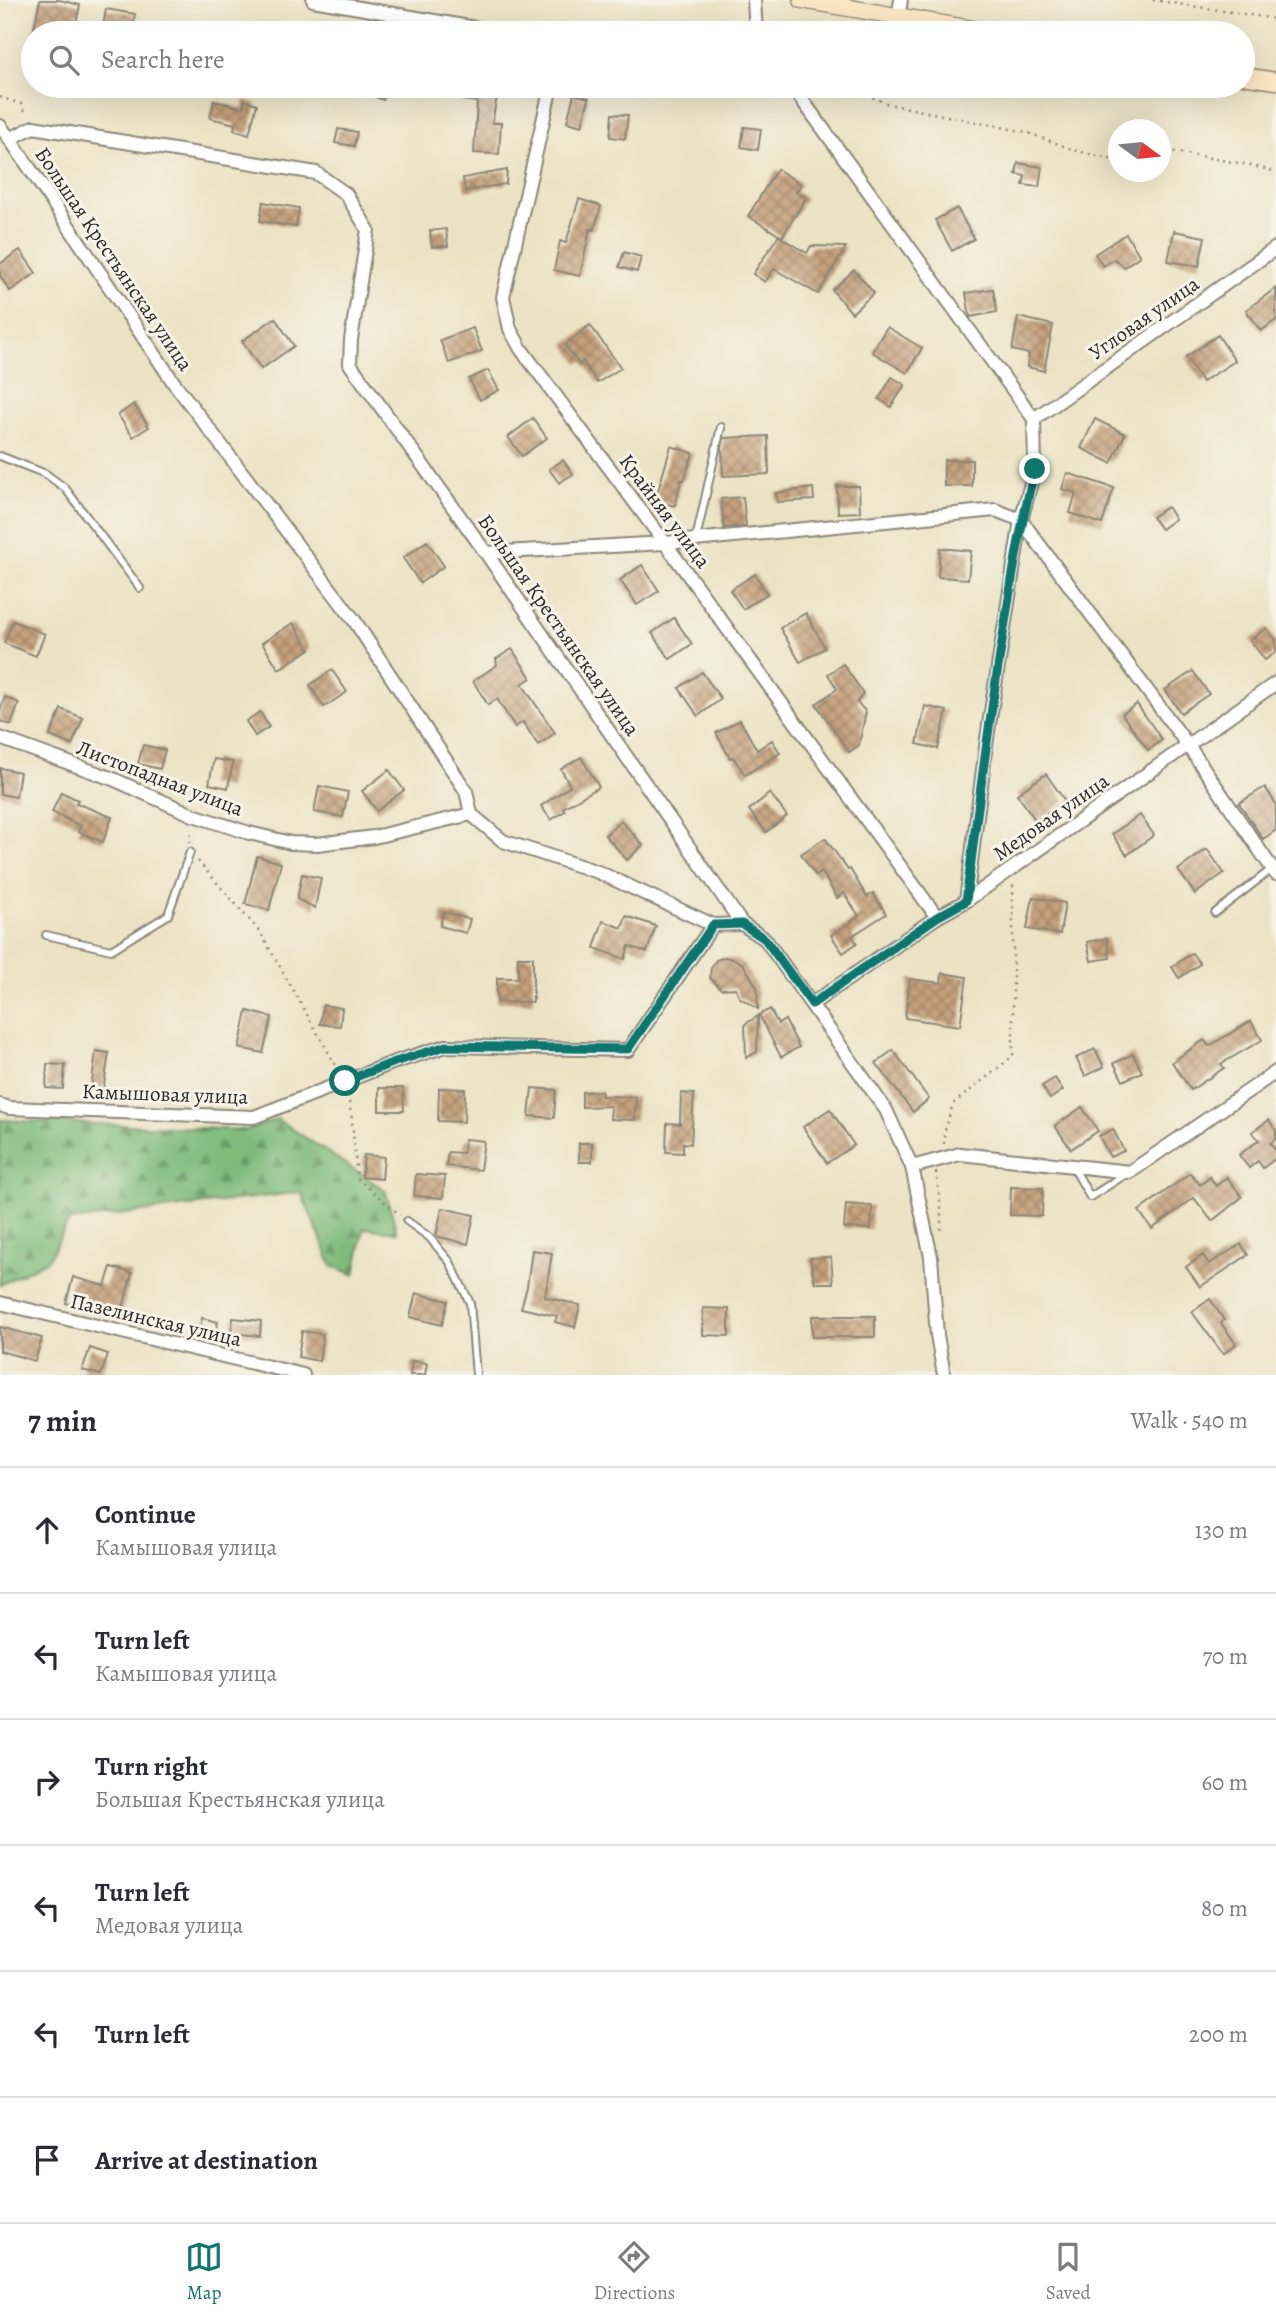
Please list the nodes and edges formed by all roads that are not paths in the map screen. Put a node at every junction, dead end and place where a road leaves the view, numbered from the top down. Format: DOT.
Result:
graph roads {
  1 [pos="313,0"];
  2 [pos="754,0"];
  3 [pos="802,0"];
  4 [pos="900,8"];
  5 [pos="435,21"];
  6 [pos="755,21"];
  7 [pos="950,21"];
  8 [pos="1255,78"];
  9 [pos="1276,81"];
  10 [pos="548,98"];
  11 [pos="801,98"];
  12 [pos="0,126"];
  13 [pos="10,139"];
  14 [pos="1276,248"];
  15 [pos="1034,419"];
  16 [pos="721,427"];
  17 [pos="0,457"];
  18 [pos="1021,520"];
  19 [pos="696,539"];
  20 [pos="665,543"];
  21 [pos="486,553"];
  22 [pos="140,588"];
  23 [pos="1276,682"];
  24 [pos="0,738"];
  25 [pos="1187,744"];
  26 [pos="471,814"];
  27 [pos="190,852"];
  28 [pos="1274,871"];
  29 [pos="966,901"];
  30 [pos="1215,913"];
  31 [pos="937,917"];
  32 [pos="742,924"];
  33 [pos="713,925"];
  34 [pos="46,935"];
  35 [pos="812,1004"];
  36 [pos="1276,1072"];
  37 [pos="0,1105"];
  38 [pos="1073,1166"];
  39 [pos="912,1167"];
  40 [pos="1130,1172"];
  41 [pos="407,1221"];
  42 [pos="0,1303"];
  43 [pos="303,1375"];
  44 [pos="476,1375"];
  45 [pos="944,1375"];
  1 -- 5 [label="street"];
  2 -- 6 [label="street"];
  3 -- 4 [label="main road"];
  4 -- 7 [label="main road"];
  8 -- 9 [label="main road"];
  10 -- 20 [label="street, Крайняя улица"];
  11 -- 15 [label="street"];
  12 -- 13 [label="street, Большая Крестьянская улица"];
  13 -- 21 [label="street, Большая Крестьянская улица"];
  13 -- 26 [label="street, Большая Крестьянская улица"];
  14 -- 15 [label="street, Угловая улица"];
  15 -- 18 [label="street"];
  16 -- 19 [label="lane"];
  17 -- 22 [label="lane"];
  18 -- 19 [label="street"];
  18 -- 25 [label="street"];
  18 -- 29 [label="street"];
  19 -- 20 [label="street"];
  20 -- 21 [label="street"];
  20 -- 31 [label="street, Крайняя улица"];
  21 -- 32 [label="street, Большая Крестьянская улица"];
  23 -- 25 [label="street, Медовая улица"];
  24 -- 26 [label="street, Листопадная улица"];
  25 -- 28 [label="street"];
  25 -- 29 [label="street, Медовая улица"];
  26 -- 33 [label="street"];
  27 -- 34 [label="lane"];
  28 -- 30 [label="lane"];
  29 -- 31 [label="street, Медовая улица"];
  31 -- 35 [label="street, Медовая улица"];
  32 -- 33 [label="street"];
  32 -- 35 [label="street, Большая Крестьянская улица"];
  33 -- 37 [label="street, Камышовая улица"];
  35 -- 39 [label="street, Большая Крестьянская улица"];
  36 -- 40 [label="street"];
  38 -- 39 [label="street"];
  38 -- 40 [label="street"];
  38 -- 40 [label="lane"];
  39 -- 45 [label="street, Большая Крестьянская улица"];
  41 -- 44 [label="lane"];
  42 -- 43 [label="street, Пазелинская улица"];
}
